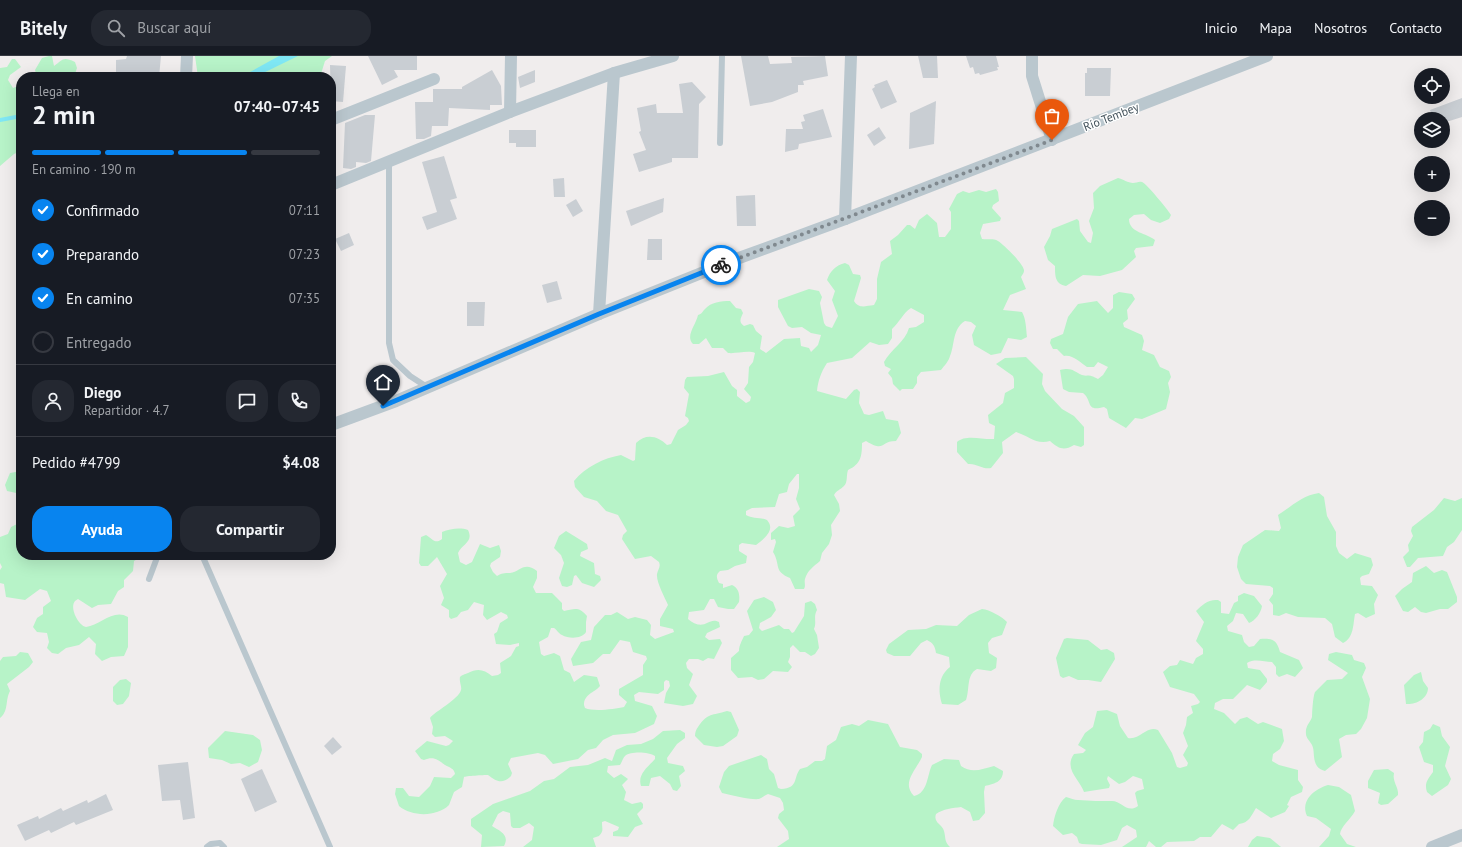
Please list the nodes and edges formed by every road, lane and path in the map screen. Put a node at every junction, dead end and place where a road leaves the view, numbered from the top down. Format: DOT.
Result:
graph roads {
  1 [pos="187,56"];
  2 [pos="511,56"];
  3 [pos="673,56"];
  4 [pos="722,56"];
  5 [pos="851,56"];
  6 [pos="1032,56"];
  7 [pos="1267,56"];
  8 [pos="1237,62"];
  9 [pos="186,72"];
  10 [pos="614,73"];
  11 [pos="434,79"];
  12 [pos="510,112"];
  13 [pos="336,118"];
  14 [pos="1052,140"];
  15 [pos="720,142"];
  16 [pos="389,162"];
  17 [pos="336,183"];
  18 [pos="845,219"];
  19 [pos="599,314"];
  20 [pos="427,387"];
  21 [pos="336,423"];
  22 [pos="156,560"];
  23 [pos="204,560"];
  24 [pos="149,579"];
  25 [pos="1462,835"];
  26 [pos="207,847"];
  27 [pos="224,847"];
  28 [pos="330,847"];
  29 [pos="1432,847"];
  1 -- 9 [label="street"];
  2 -- 12 [label="street"];
  3 -- 10 [label="street"];
  4 -- 15 [label="lane"];
  5 -- 18 [label="street"];
  6 -- 14 [label="street"];
  7 -- 8 [label="street, Río Tembey"];
  8 -- 14 [label="street, Río Tembey"];
  10 -- 12 [label="street"];
  10 -- 19 [label="street"];
  11 -- 13 [label="street"];
  12 -- 16 [label="street"];
  14 -- 18 [label="street, Río Tembey"];
  16 -- 17 [label="street"];
  16 -- 20 [label="lane"];
  18 -- 19 [label="street, Río Tembey"];
  19 -- 20 [label="street, Río Tembey"];
  20 -- 21 [label="street, Río Tembey"];
  22 -- 24 [label="lane"];
  23 -- 28 [label="lane"];
  25 -- 29 [label="street"];
  26 -- 27 [label="lane"];
}
